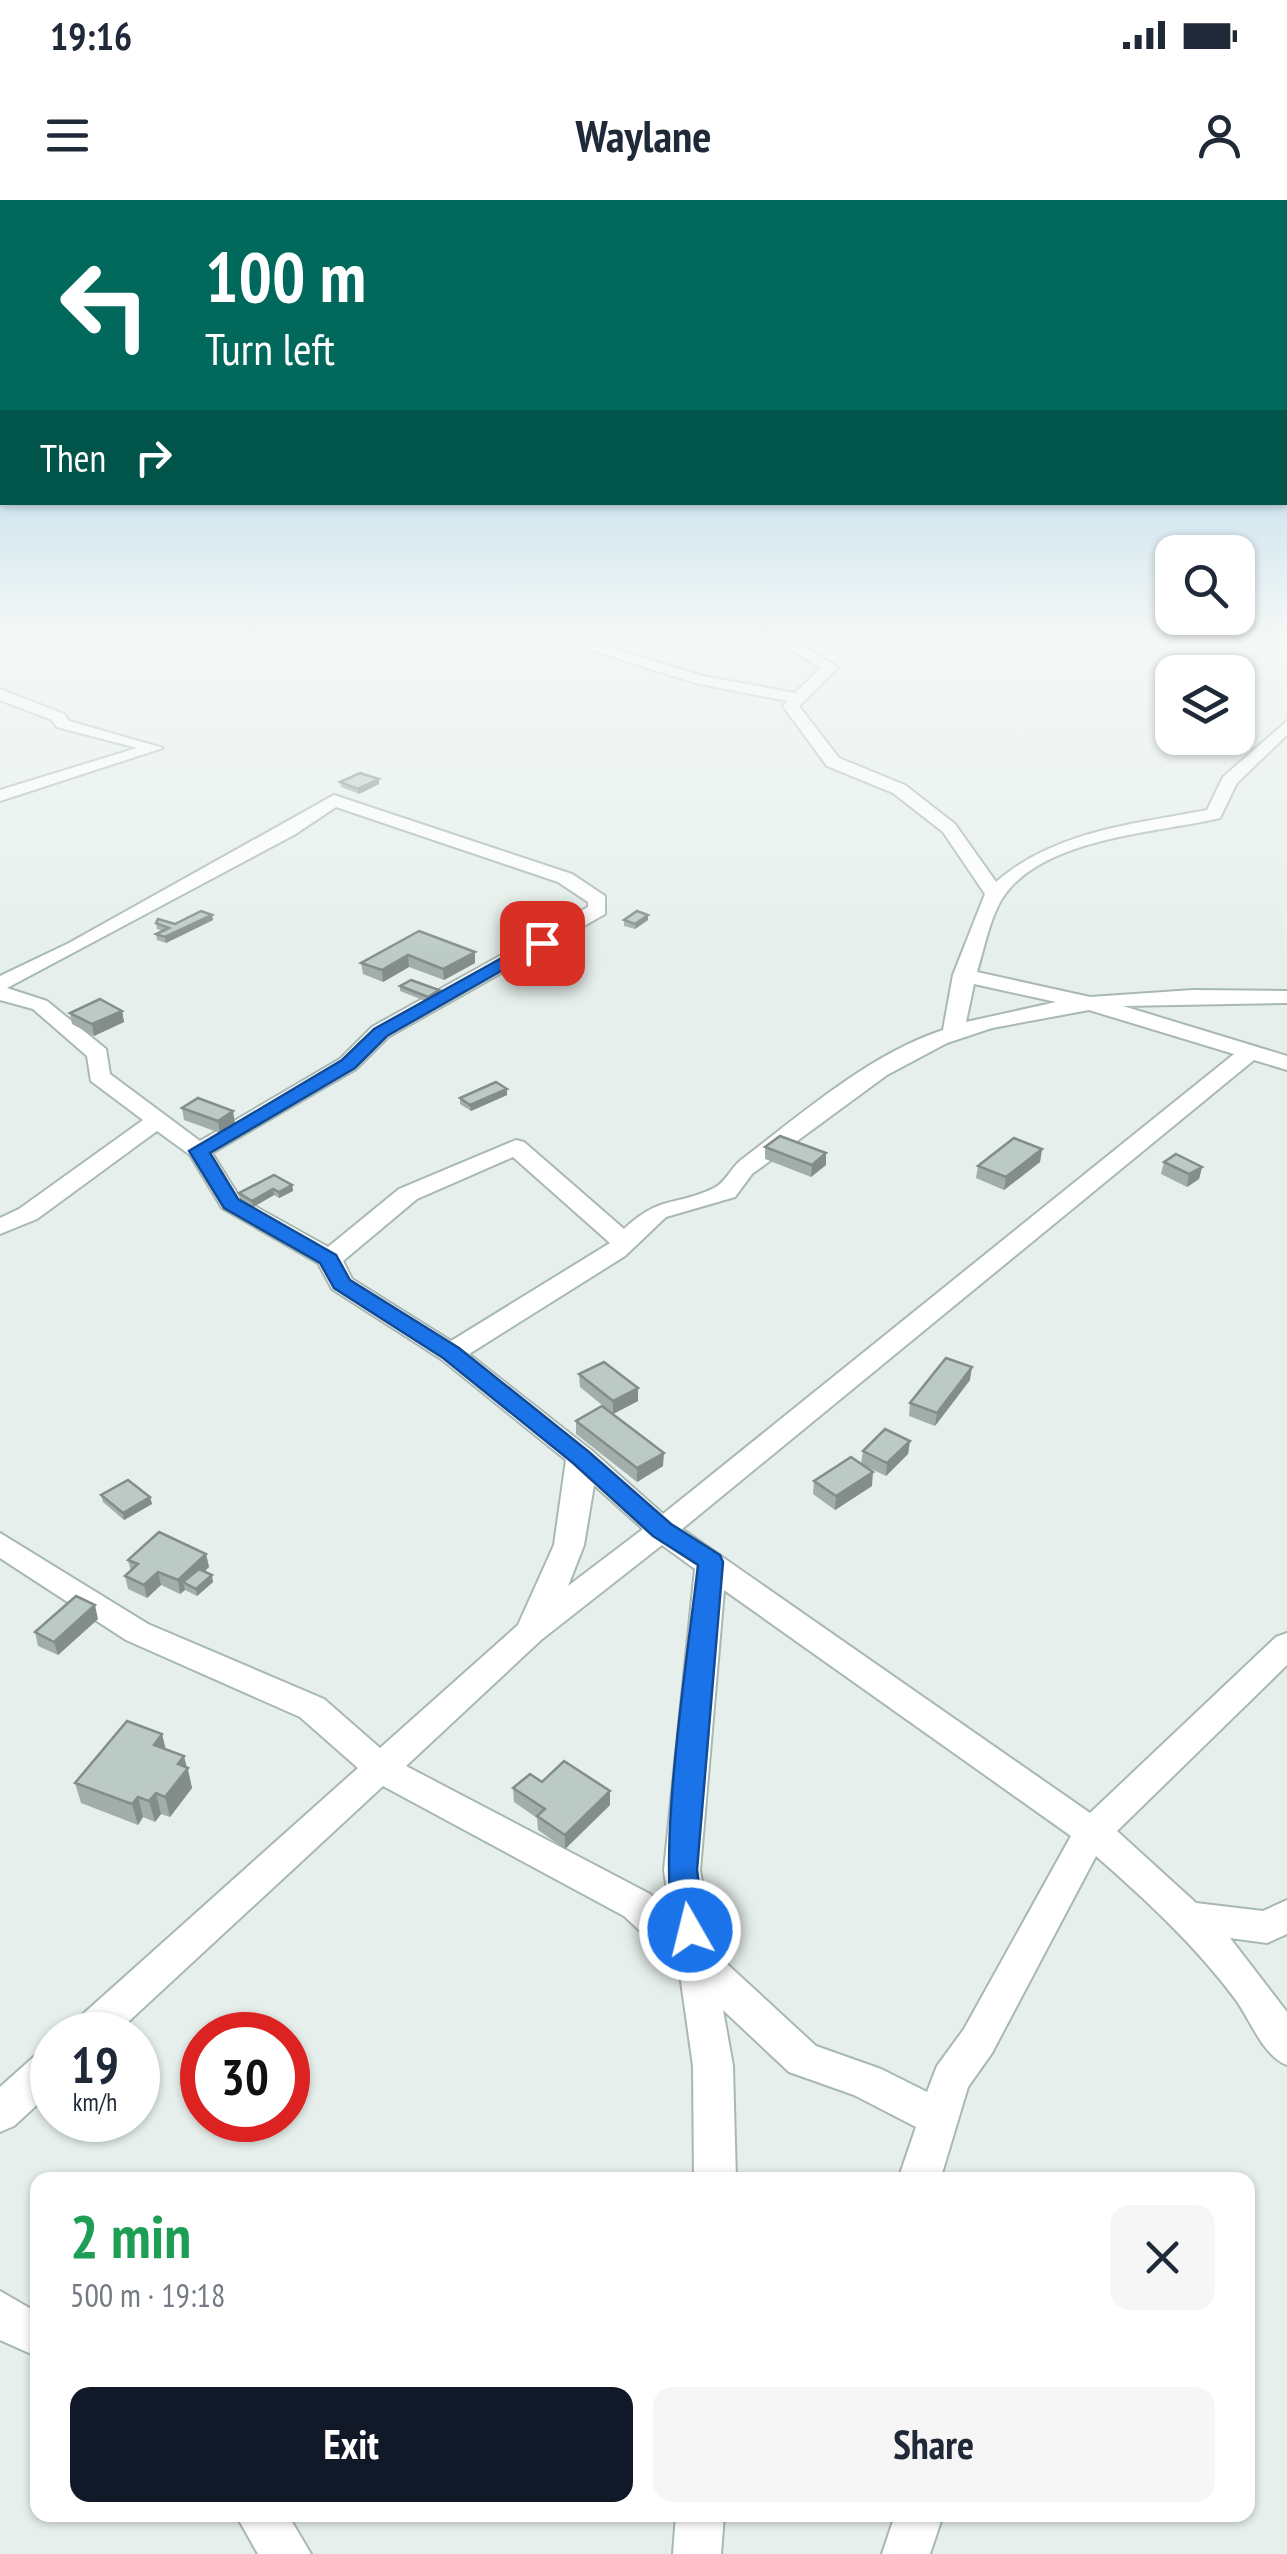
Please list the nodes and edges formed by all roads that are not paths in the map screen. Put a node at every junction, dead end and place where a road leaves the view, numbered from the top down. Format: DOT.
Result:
graph roads {
  1 [pos="135,743"];
  2 [pos="816,743"];
  3 [pos="1269,743"];
  4 [pos="0,796"];
  5 [pos="991,906"];
  6 [pos="963,975"];
  7 [pos="0,984"];
  8 [pos="0,993"];
  9 [pos="1287,997"];
  10 [pos="1093,1004"];
  11 [pos="953,1036"];
  12 [pos="1251,1051"];
  13 [pos="1287,1063"];
  14 [pos="157,1120"];
  15 [pos="199,1151"];
  16 [pos="0,1227"];
  17 [pos="624,1242"];
  18 [pos="329,1259"];
  19 [pos="451,1353"];
  20 [pos="581,1457"];
  21 [pos="662,1530"];
  22 [pos="0,1544"];
  23 [pos="711,1562"];
  24 [pos="530,1632"];
  25 [pos="1287,1645"];
  26 [pos="382,1769"];
  27 [pos="1092,1830"];
  28 [pos="1287,1916"];
  29 [pos="1189,1918"];
  30 [pos="694,1957"];
  31 [pos="113,2012"];
  32 [pos="1287,2047"];
  33 [pos="30,2086"];
  34 [pos="0,2113"];
  35 [pos="938,2118"];
  36 [pos="715,2172"];
  37 [pos="921,2172"];
  38 [pos="0,2313"];
  39 [pos="30,2333"];
  40 [pos="265,2522"];
  41 [pos="700,2522"];
  42 [pos="917,2522"];
  43 [pos="288,2554"];
  44 [pos="698,2554"];
  45 [pos="906,2554"];
  1 -- 4 [label="street"];
  2 -- 5 [label="street"];
  3 -- 5 [label="street"];
  5 -- 6 [label="street"];
  6 -- 10 [label="street"];
  6 -- 11 [label="street"];
  7 -- 15 [label="street"];
  8 -- 14 [label="street"];
  9 -- 10 [label="street"];
  10 -- 11 [label="street"];
  10 -- 12 [label="street"];
  11 -- 17 [label="street"];
  12 -- 13 [label="street"];
  12 -- 21 [label="street"];
  14 -- 15 [label="street"];
  14 -- 16 [label="street"];
  15 -- 18 [label="street"];
  17 -- 18 [label="street"];
  17 -- 19 [label="street"];
  18 -- 19 [label="street"];
  19 -- 20 [label="street"];
  20 -- 21 [label="street"];
  20 -- 24 [label="street"];
  21 -- 23 [label="street"];
  21 -- 24 [label="street"];
  22 -- 26 [label="street"];
  23 -- 27 [label="street"];
  23 -- 30 [label="street"];
  24 -- 26 [label="street"];
  25 -- 27 [label="street"];
  26 -- 30 [label="street"];
  26 -- 31 [label="street"];
  27 -- 29 [label="street"];
  27 -- 35 [label="street"];
  28 -- 29 [label="street"];
  29 -- 32 [label="street"];
  30 -- 35 [label="street"];
  30 -- 36 [label="street"];
  33 -- 34 [label="street"];
  35 -- 37 [label="street"];
  38 -- 39 [label="street"];
  40 -- 43 [label="street"];
  41 -- 44 [label="street"];
  42 -- 45 [label="street"];
}
